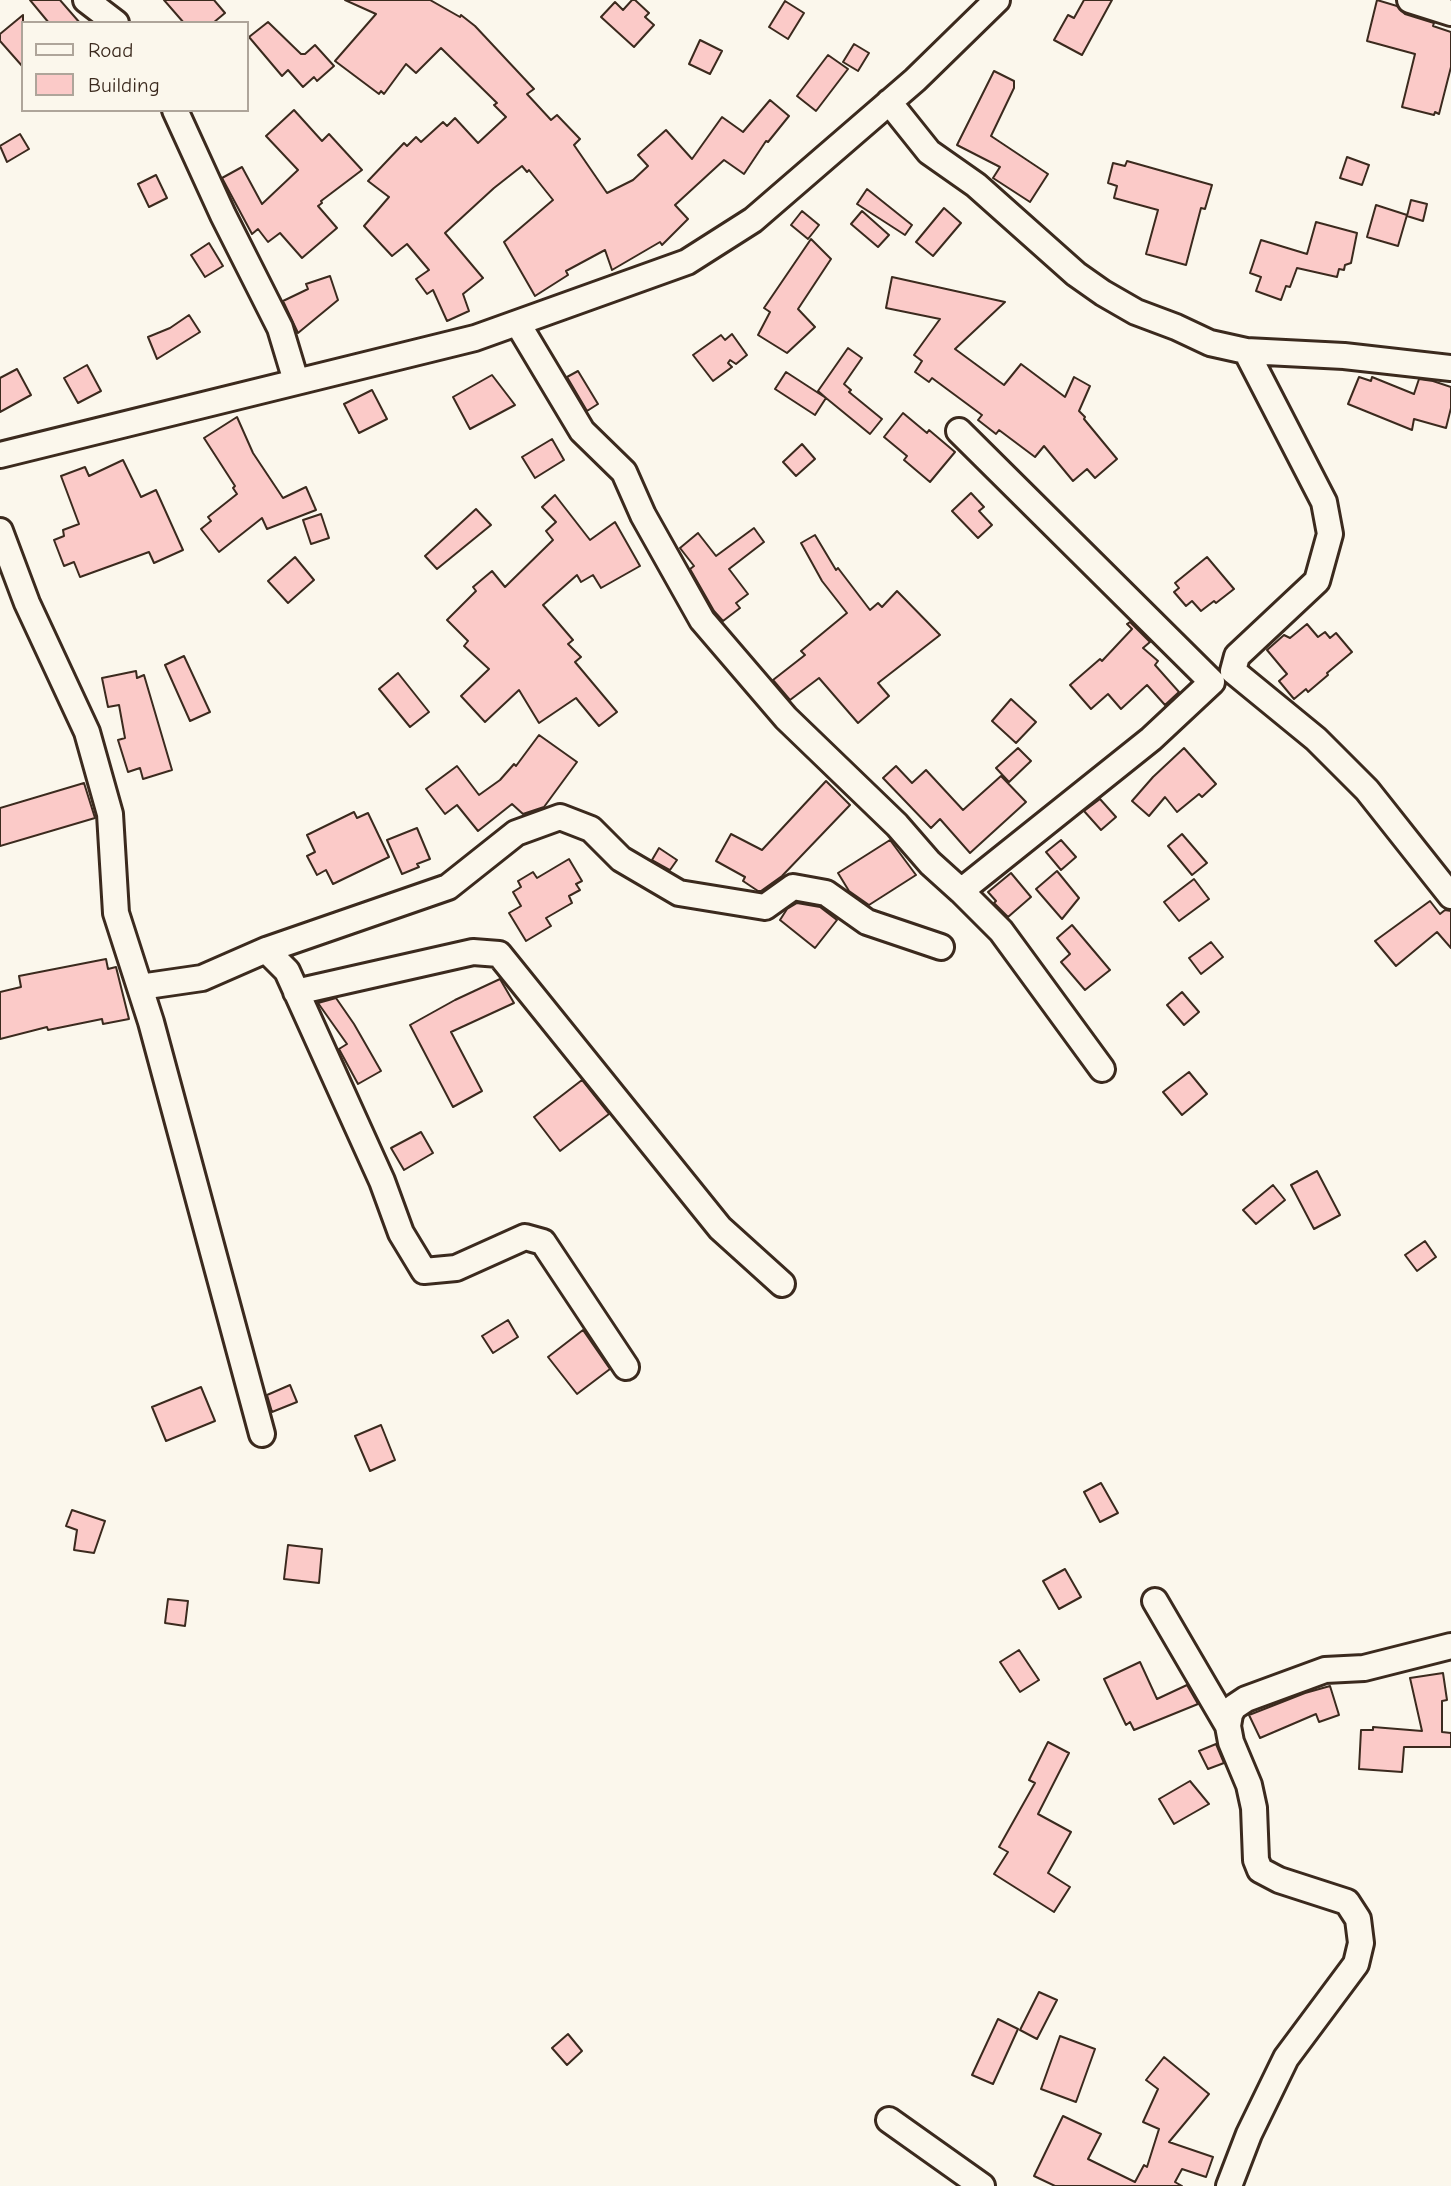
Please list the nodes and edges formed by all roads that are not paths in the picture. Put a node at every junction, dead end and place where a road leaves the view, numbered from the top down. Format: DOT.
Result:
graph roads {
  1 [pos="86,0"];
  2 [pos="997,0"];
  3 [pos="1410,0"];
  4 [pos="1451,13"];
  5 [pos="113,21"];
  6 [pos="889,102"];
  7 [pos="176,112"];
  8 [pos="518,324"];
  9 [pos="1246,351"];
  10 [pos="1451,368"];
  11 [pos="296,381"];
  12 [pos="959,431"];
  13 [pos="0,455"];
  14 [pos="0,531"];
  15 [pos="961,891"];
  16 [pos="1451,896"];
  17 [pos="941,947"];
  18 [pos="265,950"];
  19 [pos="140,987"];
  20 [pos="296,992"];
  21 [pos="1102,1069"];
  22 [pos="782,1284"];
  23 [pos="626,1367"];
  24 [pos="262,1434"];
  25 [pos="1155,1601"];
  26 [pos="1451,1646"];
  27 [pos="1228,1726"];
  28 [pos="889,2119"];
  29 [pos="982,2186"];
  30 [pos="1229,2186"];
  1 -- 5 [label="street"];
  2 -- 6 [label="street"];
  3 -- 4 [label="street"];
  6 -- 8 [label="street"];
  6 -- 9 [label="street"];
  7 -- 11 [label="street"];
  8 -- 11 [label="street"];
  8 -- 15 [label="street"];
  9 -- 10 [label="street"];
  9 -- 16 [label="street"];
  11 -- 13 [label="street"];
  12 -- 15 [label="street"];
  14 -- 19 [label="street"];
  15 -- 21 [label="street"];
  17 -- 18 [label="street"];
  18 -- 19 [label="street"];
  18 -- 20 [label="street"];
  19 -- 24 [label="street"];
  20 -- 22 [label="street"];
  20 -- 23 [label="street"];
  25 -- 27 [label="street"];
  26 -- 27 [label="street"];
  27 -- 30 [label="street"];
  28 -- 29 [label="street"];
}
